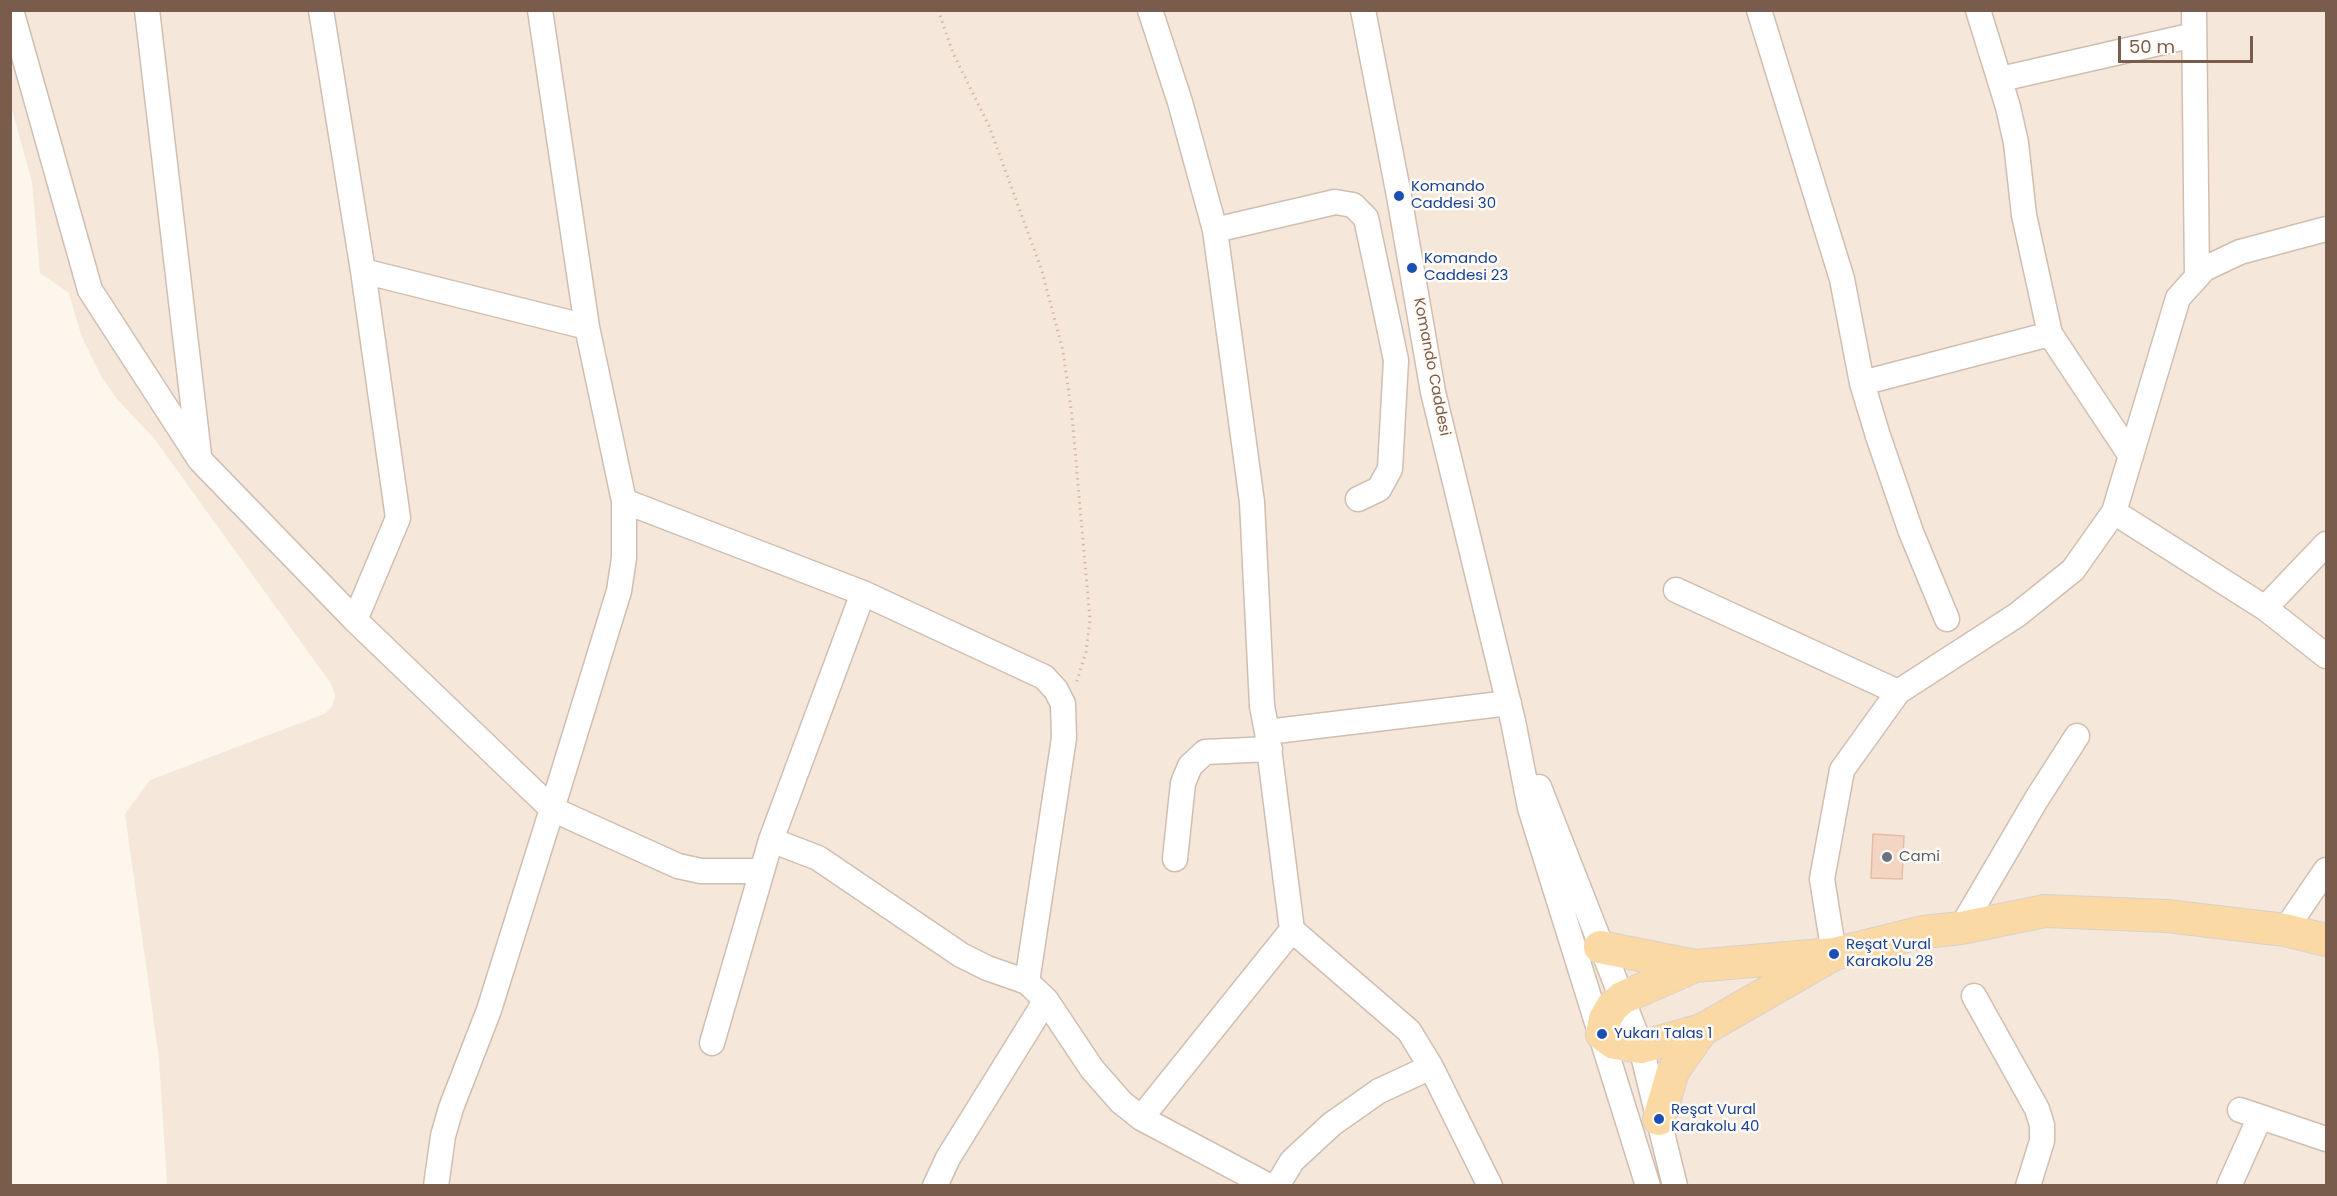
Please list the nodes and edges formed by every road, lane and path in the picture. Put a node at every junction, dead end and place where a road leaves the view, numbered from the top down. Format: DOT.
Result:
graph roads {
  1 [pos="11,10"];
  2 [pos="147,10"];
  3 [pos="321,10"];
  4 [pos="540,10"];
  5 [pos="938,10"];
  6 [pos="1150,10"];
  7 [pos="1363,10"];
  8 [pos="1760,10"];
  9 [pos="1978,10"];
  10 [pos="2194,10"];
  11 [pos="2194,35"];
  12 [pos="2001,79"];
  13 [pos="2326,229"];
  14 [pos="1215,230"];
  15 [pos="363,271"];
  16 [pos="2197,277"];
  17 [pos="587,327"];
  18 [pos="2050,334"];
  19 [pos="1862,383"];
  20 [pos="2131,456"];
  21 [pos="200,460"];
  22 [pos="1358,499"];
  23 [pos="624,501"];
  24 [pos="2114,512"];
  25 [pos="2326,544"];
  26 [pos="1676,590"];
  27 [pos="863,592"];
  28 [pos="2265,608"];
  29 [pos="1947,619"];
  30 [pos="355,620"];
  31 [pos="2326,656"];
  32 [pos="1898,692"];
  33 [pos="1063,704"];
  34 [pos="1511,712"];
  35 [pos="2077,736"];
  36 [pos="1269,741"];
  37 [pos="552,809"];
  38 [pos="771,840"];
  39 [pos="1175,859"];
  40 [pos="2326,870"];
  41 [pos="762,872"];
  42 [pos="1961,928"];
  43 [pos="1292,930"];
  44 [pos="2285,930"];
  45 [pos="2326,940"];
  46 [pos="1600,947"];
  47 [pos="1834,954"];
  48 [pos="1695,966"];
  49 [pos="1027,982"];
  50 [pos="1974,996"];
  51 [pos="1622,998"];
  52 [pos="1046,1000"];
  53 [pos="1702,1030"];
  54 [pos="1602,1034"];
  55 [pos="712,1042"];
  56 [pos="1641,1047"];
  57 [pos="1431,1066"];
  58 [pos="1141,1118"];
  59 [pos="1659,1119"];
  60 [pos="2326,1139"];
  61 [pos="436,1185"];
  62 [pos="935,1185"];
  63 [pos="1269,1185"];
  64 [pos="1277,1185"];
  65 [pos="1490,1185"];
  66 [pos="1648,1185"];
  67 [pos="1675,1185"];
  68 [pos="2028,1185"];
  69 [pos="2229,1185"];
  1 -- 21 [label="street"];
  2 -- 21 [label="street"];
  3 -- 15 [label="street"];
  4 -- 17 [label="street"];
  5 -- 33 [label="path"];
  6 -- 14 [label="street"];
  7 -- 34 [label="street, Komando Caddesi"];
  8 -- 19 [label="street"];
  9 -- 12 [label="street"];
  10 -- 11 [label="street"];
  11 -- 12 [label="street"];
  11 -- 16 [label="street"];
  12 -- 18 [label="street"];
  13 -- 16 [label="street"];
  14 -- 22 [label="street"];
  14 -- 36 [label="street"];
  15 -- 17 [label="street"];
  15 -- 30 [label="street"];
  16 -- 20 [label="street"];
  17 -- 23 [label="street"];
  18 -- 19 [label="street"];
  18 -- 20 [label="street"];
  19 -- 29 [label="street"];
  20 -- 24 [label="street"];
  21 -- 30 [label="street"];
  23 -- 27 [label="street"];
  23 -- 37 [label="street"];
  24 -- 28 [label="street"];
  24 -- 32 [label="street"];
  25 -- 28 [label="street"];
  26 -- 32 [label="street"];
  27 -- 33 [label="street"];
  27 -- 38 [label="street"];
  28 -- 31 [label="street"];
  30 -- 37 [label="street"];
  32 -- 47 [label="street"];
  33 -- 49 [label="street"];
  34 -- 36 [label="street"];
  34 -- 46 [label="street"];
  34 -- 54 [label="street"];
  35 -- 42 [label="street"];
  36 -- 39 [label="street"];
  36 -- 43 [label="street"];
  37 -- 41 [label="street"];
  37 -- 61 [label="street"];
  38 -- 41 [label="street"];
  38 -- 49 [label="street"];
  40 -- 44 [label="street"];
  41 -- 55 [label="street"];
  42 -- 44 [label="main road"];
  42 -- 47 [label="main road"];
  43 -- 57 [label="street"];
  43 -- 58 [label="street"];
  44 -- 45 [label="main road"];
  46 -- 48 [label="main road"];
  46 -- 51 [label="street"];
  47 -- 48 [label="main road"];
  47 -- 53 [label="main road"];
  48 -- 51 [label="main road"];
  49 -- 52 [label="street"];
  50 -- 68 [label="street"];
  51 -- 54 [label="main road"];
  51 -- 56 [label="street"];
  52 -- 58 [label="street"];
  52 -- 62 [label="street"];
  53 -- 56 [label="main road"];
  53 -- 59 [label="main road"];
  54 -- 56 [label="main road"];
  54 -- 66 [label="street"];
  56 -- 59 [label="street"];
  57 -- 64 [label="street"];
  57 -- 65 [label="street"];
  58 -- 63 [label="street"];
  59 -- 67 [label="street"];
  60 -- 69 [label="street"];
}
